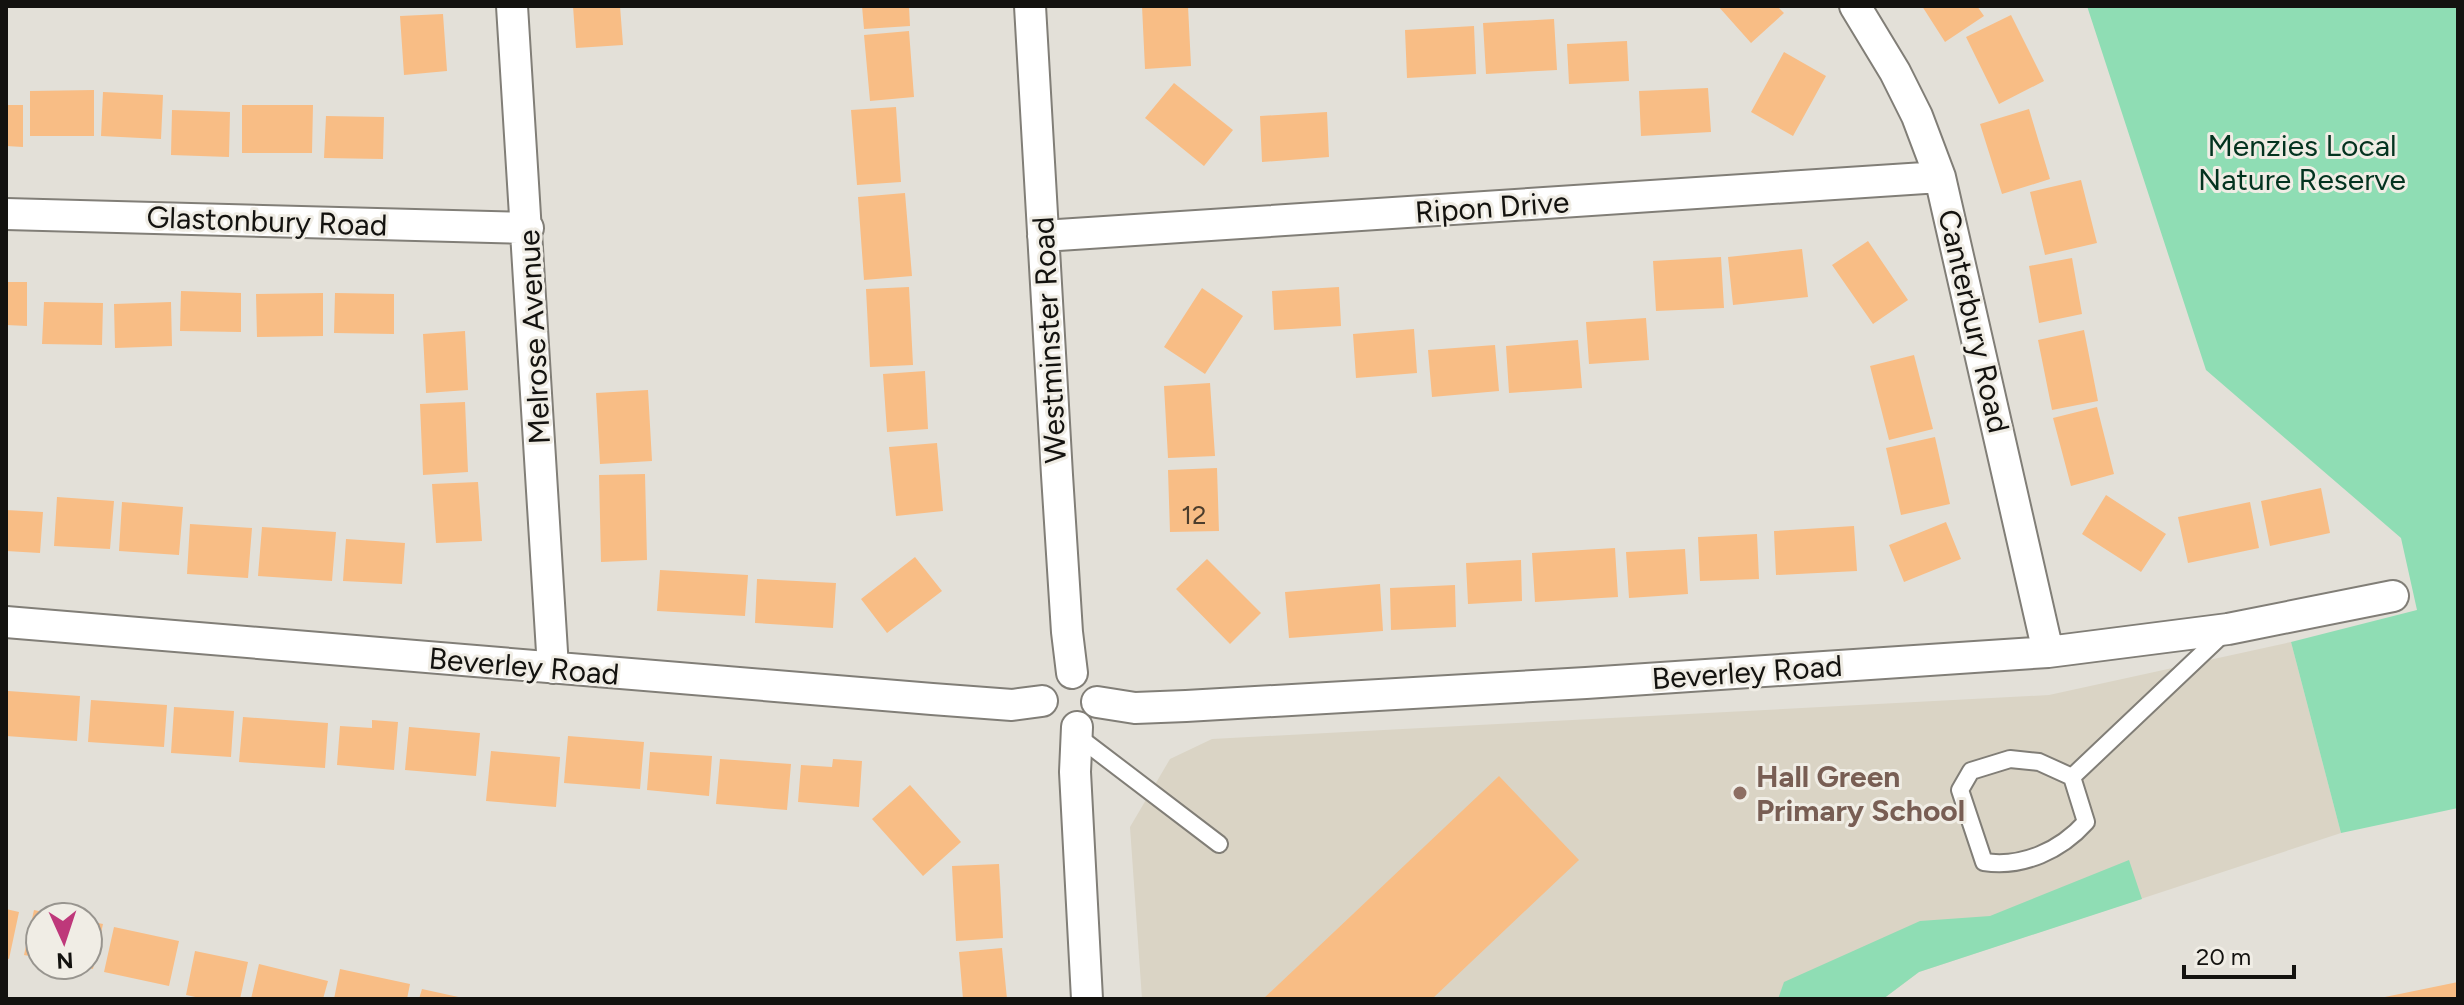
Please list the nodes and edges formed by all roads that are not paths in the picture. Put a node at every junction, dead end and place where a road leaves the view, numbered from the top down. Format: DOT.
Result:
graph roads {
  1 [pos="512,6"];
  2 [pos="1030,6"];
  3 [pos="1855,6"];
  4 [pos="1940,177"];
  5 [pos="6,214"];
  6 [pos="528,228"];
  7 [pos="1043,236"];
  8 [pos="2393,596"];
  9 [pos="6,622"];
  10 [pos="2228,629"];
  11 [pos="2048,652"];
  12 [pos="553,668"];
  13 [pos="1072,673"];
  14 [pos="1042,701"];
  15 [pos="1097,702"];
  16 [pos="1077,731"];
  17 [pos="2072,777"];
  18 [pos="1219,844"];
  19 [pos="1087,999"];
  1 -- 6 [label="street, Melrose Avenue"];
  2 -- 7 [label="street, Westminster Road"];
  3 -- 4 [label="street, Canterbury Road"];
  4 -- 7 [label="street, Ripon Drive"];
  4 -- 11 [label="street, Canterbury Road"];
  5 -- 6 [label="street, Glastonbury Road"];
  6 -- 12 [label="street, Melrose Avenue"];
  7 -- 13 [label="street, Westminster Road"];
  8 -- 10 [label="street, Beverley Road"];
  9 -- 12 [label="street, Beverley Road"];
  10 -- 11 [label="street, Beverley Road"];
  10 -- 17 [label="lane"];
  11 -- 15 [label="street, Beverley Road"];
  12 -- 14 [label="street, Beverley Road"];
  13 -- 14 [label="street"];
  13 -- 15 [label="street"];
  14 -- 16 [label="street"];
  15 -- 16 [label="street"];
  16 -- 18 [label="lane"];
  16 -- 19 [label="street"];
  17 -- 17 [label="lane"];
}
